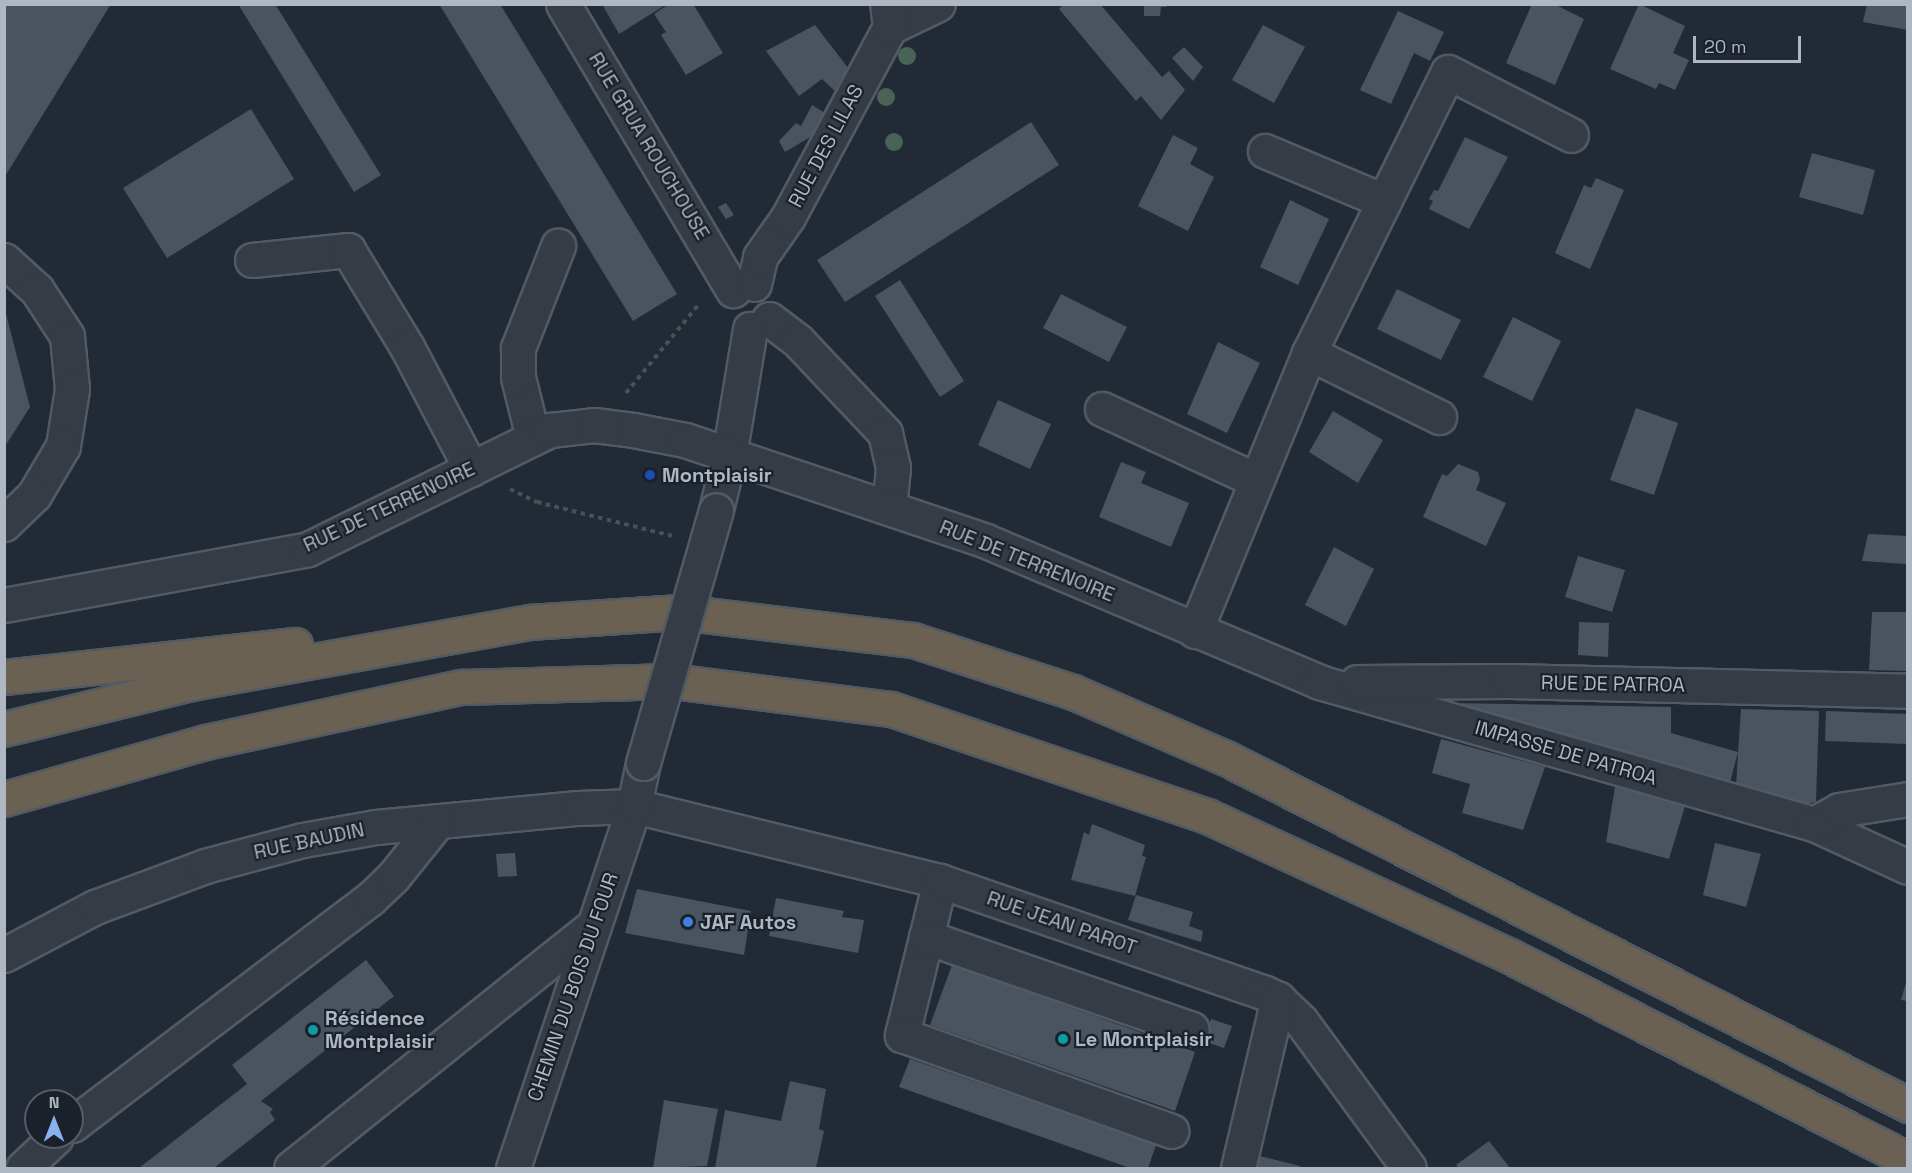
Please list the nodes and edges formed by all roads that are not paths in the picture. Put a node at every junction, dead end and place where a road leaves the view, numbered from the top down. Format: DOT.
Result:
graph roads {
  1 [pos="563,4"];
  2 [pos="938,4"];
  3 [pos="889,16"];
  4 [pos="1571,135"];
  5 [pos="1265,151"];
  6 [pos="1384,201"];
  7 [pos="558,246"];
  8 [pos="4,260"];
  9 [pos="252,260"];
  10 [pos="736,280"];
  11 [pos="759,324"];
  12 [pos="1309,352"];
  13 [pos="1102,409"];
  14 [pos="1439,417"];
  15 [pos="533,438"];
  16 [pos="729,456"];
  17 [pos="471,469"];
  18 [pos="1256,480"];
  19 [pos="889,508"];
  20 [pos="4,524"];
  21 [pos="4,605"];
  22 [pos="529,622"];
  23 [pos="1195,631"];
  24 [pos="4,677"];
  25 [pos="1319,682"];
  26 [pos="1908,691"];
  27 [pos="4,729"];
  28 [pos="4,799"];
  29 [pos="1908,799"];
  30 [pos="634,807"];
  31 [pos="438,821"];
  32 [pos="1814,824"];
  33 [pos="376,827"];
  34 [pos="1908,867"];
  35 [pos="393,877"];
  36 [pos="940,881"];
  37 [pos="594,925"];
  38 [pos="926,937"];
  39 [pos="4,955"];
  40 [pos="1278,999"];
  41 [pos="1191,1029"];
  42 [pos="1908,1105"];
  43 [pos="84,1116"];
  44 [pos="1171,1131"];
  45 [pos="43,1149"];
  46 [pos="1908,1160"];
  47 [pos="23,1168"];
  48 [pos="291,1168"];
  49 [pos="513,1168"];
  50 [pos="1238,1168"];
  51 [pos="1409,1168"];
  1 -- 10 [label="street, RUE GRUA ROUCHOUSE"];
  2 -- 3 [label="street"];
  3 -- 10 [label="street, RUE DES LILAS"];
  4 -- 6 [label="street"];
  5 -- 6 [label="street"];
  6 -- 12 [label="street"];
  7 -- 15 [label="street"];
  8 -- 20 [label="street"];
  9 -- 17 [label="street"];
  10 -- 11 [label="street, RUE DES LILAS"];
  11 -- 16 [label="street"];
  11 -- 19 [label="street"];
  12 -- 14 [label="street"];
  12 -- 18 [label="street"];
  13 -- 18 [label="street"];
  15 -- 16 [label="street, RUE DE TERRENOIRE"];
  15 -- 17 [label="street, RUE DE TERRENOIRE"];
  16 -- 19 [label="street, RUE DE TERRENOIRE"];
  16 -- 30 [label="street, bridge"];
  17 -- 21 [label="street, RUE DE TERRENOIRE"];
  18 -- 23 [label="street"];
  19 -- 23 [label="street, RUE DE TERRENOIRE"];
  22 -- 24 [label="highway"];
  22 -- 27 [label="highway"];
  22 -- 42 [label="highway"];
  23 -- 25 [label="street, RUE DE TERRENOIRE"];
  25 -- 26 [label="street, RUE DE PATROA"];
  25 -- 32 [label="street, IMPASSE DE PATROA"];
  28 -- 46 [label="highway"];
  29 -- 32 [label="street"];
  30 -- 31 [label="street, RUE BAUDIN"];
  30 -- 36 [label="street, RUE JEAN PAROT"];
  30 -- 37 [label="street, CHEMIN DU BOIS DU FOUR"];
  31 -- 33 [label="street, RUE BAUDIN"];
  31 -- 35 [label="street"];
  32 -- 34 [label="street, IMPASSE DE PATROA"];
  33 -- 35 [label="street"];
  33 -- 39 [label="street, RUE BAUDIN"];
  35 -- 43 [label="street"];
  36 -- 38 [label="street"];
  36 -- 40 [label="street, RUE JEAN PAROT"];
  37 -- 48 [label="street"];
  37 -- 49 [label="street, CHEMIN DU BOIS DU FOUR"];
  38 -- 41 [label="street"];
  38 -- 44 [label="street"];
  40 -- 50 [label="street"];
  40 -- 51 [label="street, RUE JEAN PAROT"];
  45 -- 47 [label="street"];
}
